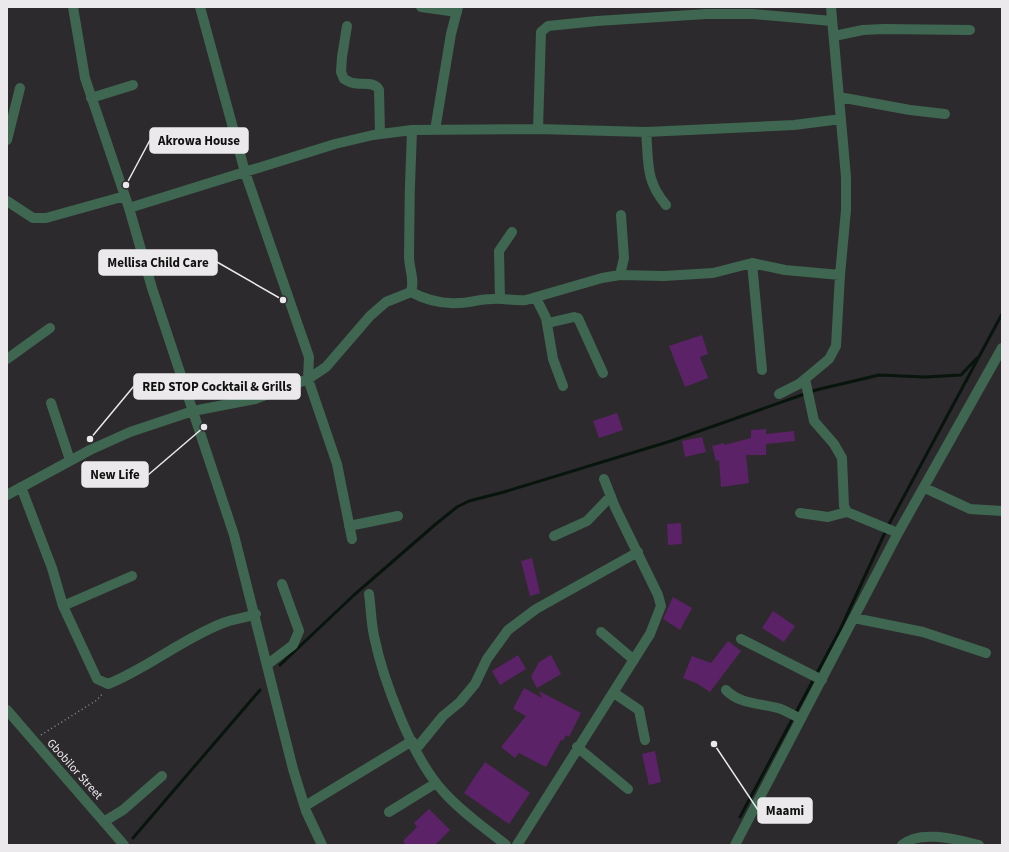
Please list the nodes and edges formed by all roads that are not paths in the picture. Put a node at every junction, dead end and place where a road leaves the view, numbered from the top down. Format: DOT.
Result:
graph roads {
  1 [pos="73,7"];
  2 [pos="200,7"];
  3 [pos="421,7"];
  4 [pos="831,7"];
  5 [pos="457,9"];
  6 [pos="832,21"];
  7 [pos="347,26"];
  8 [pos="970,30"];
  9 [pos="834,36"];
  10 [pos="133,84"];
  11 [pos="20,88"];
  12 [pos="839,97"];
  13 [pos="91,98"];
  14 [pos="945,114"];
  15 [pos="841,119"];
  16 [pos="538,129"];
  17 [pos="412,130"];
  18 [pos="435,130"];
  19 [pos="646,132"];
  20 [pos="380,134"];
  21 [pos="7,140"];
  22 [pos="245,172"];
  23 [pos="125,196"];
  24 [pos="7,201"];
  25 [pos="666,204"];
  26 [pos="129,208"];
  27 [pos="621,215"];
  28 [pos="512,232"];
  29 [pos="752,263"];
  30 [pos="620,275"];
  31 [pos="840,275"];
  32 [pos="411,292"];
  33 [pos="536,298"];
  34 [pos="500,299"];
  35 [pos="548,323"];
  36 [pos="50,328"];
  37 [pos="1002,348"];
  38 [pos="7,359"];
  39 [pos="762,370"];
  40 [pos="602,373"];
  41 [pos="308,379"];
  42 [pos="563,386"];
  43 [pos="807,388"];
  44 [pos="779,394"];
  45 [pos="51,403"];
  46 [pos="193,410"];
  47 [pos="70,460"];
  48 [pos="604,479"];
  49 [pos="21,487"];
  50 [pos="925,488"];
  51 [pos="7,495"];
  52 [pos="611,496"];
  53 [pos="1002,511"];
  54 [pos="847,512"];
  55 [pos="800,513"];
  56 [pos="398,516"];
  57 [pos="349,526"];
  58 [pos="891,531"];
  59 [pos="554,536"];
  60 [pos="352,539"];
  61 [pos="638,552"];
  62 [pos="132,576"];
  63 [pos="282,584"];
  64 [pos="369,594"];
  65 [pos="63,606"];
  66 [pos="256,614"];
  67 [pos="854,618"];
  68 [pos="600,632"];
  69 [pos="741,639"];
  70 [pos="986,652"];
  71 [pos="634,660"];
  72 [pos="268,664"];
  73 [pos="822,680"];
  74 [pos="726,690"];
  75 [pos="614,693"];
  76 [pos="7,710"];
  77 [pos="801,719"];
  78 [pos="645,740"];
  79 [pos="414,745"];
  80 [pos="577,747"];
  81 [pos="162,776"];
  82 [pos="436,783"];
  83 [pos="628,789"];
  84 [pos="305,806"];
  85 [pos="389,812"];
  86 [pos="105,821"];
  87 [pos="119,843"];
  88 [pos="322,845"];
  89 [pos="506,845"];
  90 [pos="517,845"];
  91 [pos="735,845"];
  92 [pos="902,845"];
  93 [pos="979,845"];
  1 -- 13 [label="street"];
  2 -- 22 [label="street"];
  3 -- 5 [label="street"];
  4 -- 6 [label="street"];
  5 -- 18 [label="street"];
  6 -- 9 [label="street"];
  6 -- 16 [label="street"];
  7 -- 20 [label="street"];
  8 -- 9 [label="street"];
  9 -- 12 [label="street"];
  10 -- 13 [label="street"];
  11 -- 21 [label="street"];
  12 -- 14 [label="street"];
  12 -- 15 [label="street"];
  13 -- 23 [label="street"];
  15 -- 19 [label="street"];
  15 -- 31 [label="street"];
  16 -- 18 [label="street"];
  16 -- 19 [label="street"];
  17 -- 18 [label="street"];
  17 -- 20 [label="street"];
  17 -- 32 [label="street"];
  19 -- 25 [label="street"];
  20 -- 22 [label="street"];
  22 -- 26 [label="street"];
  22 -- 41 [label="street"];
  23 -- 24 [label="street"];
  23 -- 26 [label="street"];
  26 -- 46 [label="street"];
  27 -- 30 [label="street"];
  28 -- 34 [label="street"];
  29 -- 30 [label="street"];
  29 -- 31 [label="street"];
  29 -- 39 [label="street"];
  30 -- 33 [label="street"];
  31 -- 43 [label="street"];
  32 -- 34 [label="street"];
  32 -- 41 [label="street"];
  33 -- 34 [label="street"];
  33 -- 35 [label="street"];
  35 -- 40 [label="street"];
  35 -- 42 [label="street"];
  36 -- 38 [label="street"];
  37 -- 50 [label="street"];
  41 -- 46 [label="street"];
  41 -- 57 [label="street"];
  43 -- 44 [label="street"];
  43 -- 54 [label="street"];
  45 -- 47 [label="street"];
  46 -- 47 [label="street"];
  46 -- 66 [label="street"];
  47 -- 49 [label="street"];
  48 -- 52 [label="street"];
  49 -- 51 [label="street"];
  49 -- 65 [label="street"];
  50 -- 53 [label="street"];
  50 -- 58 [label="street"];
  52 -- 59 [label="street"];
  52 -- 61 [label="street"];
  54 -- 55 [label="street"];
  54 -- 58 [label="street"];
  56 -- 57 [label="street"];
  57 -- 60 [label="street"];
  58 -- 67 [label="street"];
  61 -- 71 [label="street"];
  61 -- 79 [label="street"];
  62 -- 65 [label="street"];
  63 -- 72 [label="street"];
  64 -- 79 [label="street"];
  65 -- 66 [label="street"];
  66 -- 72 [label="street"];
  67 -- 70 [label="street"];
  67 -- 73 [label="street"];
  68 -- 71 [label="street"];
  69 -- 73 [label="street"];
  71 -- 75 [label="street"];
  72 -- 84 [label="street"];
  73 -- 77 [label="street"];
  74 -- 77 [label="street"];
  75 -- 78 [label="street"];
  75 -- 80 [label="street"];
  76 -- 86 [label="street, Gbobilor Street"];
  77 -- 91 [label="street"];
  79 -- 82 [label="street"];
  79 -- 84 [label="street"];
  80 -- 83 [label="street"];
  80 -- 90 [label="street"];
  81 -- 86 [label="street"];
  82 -- 85 [label="street"];
  82 -- 89 [label="street"];
  84 -- 88 [label="street"];
  86 -- 87 [label="street, Gbobilor Street"];
  92 -- 93 [label="street"];
}
